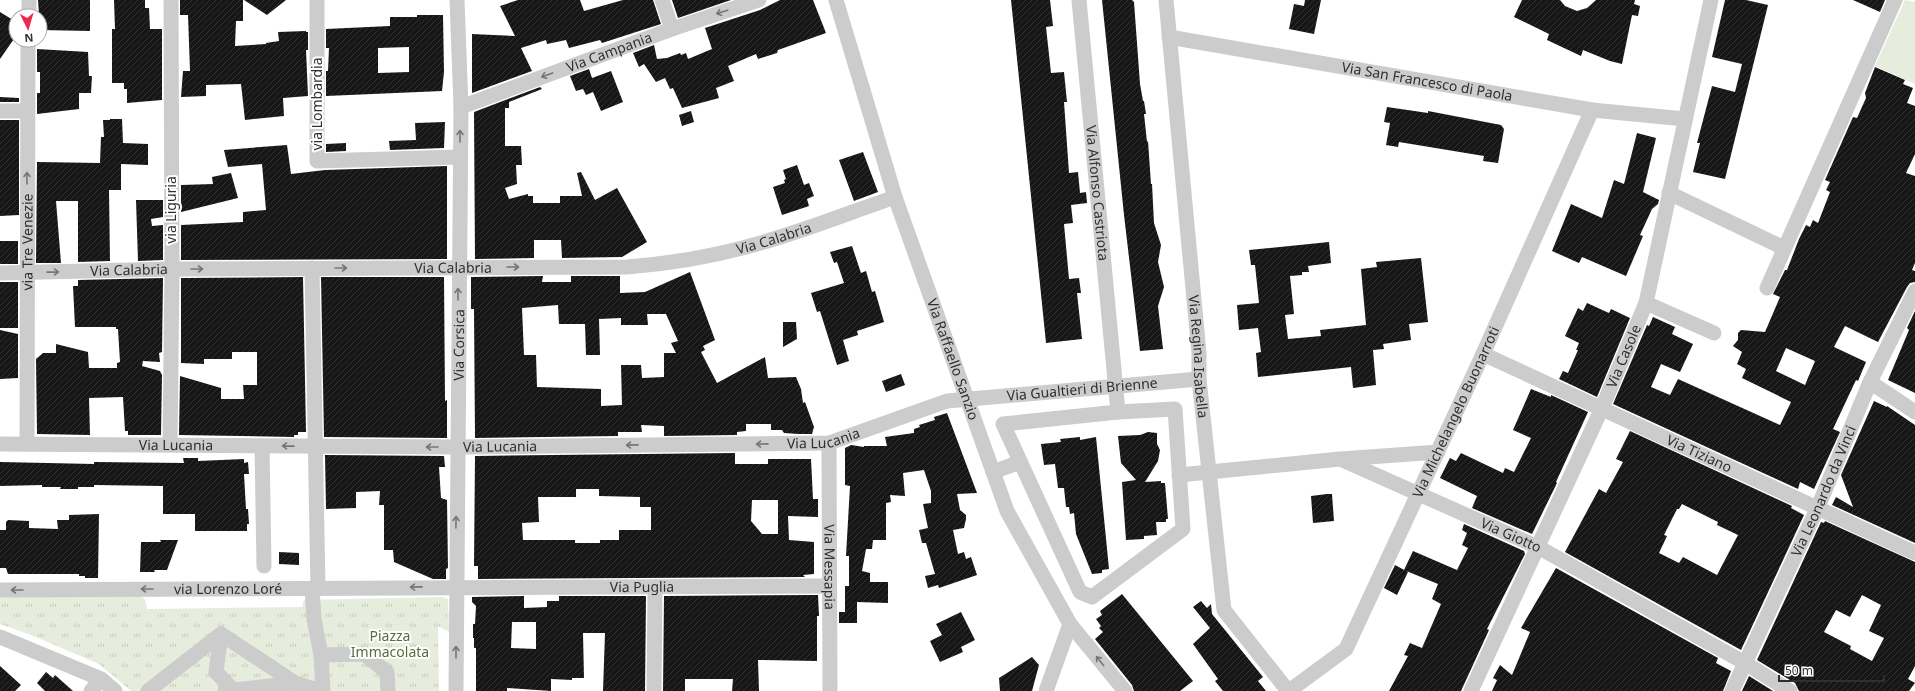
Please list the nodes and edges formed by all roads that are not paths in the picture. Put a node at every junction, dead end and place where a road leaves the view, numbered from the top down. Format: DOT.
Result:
graph roads {
  1 [pos="171,0"];
  2 [pos="317,0"];
  3 [pos="457,0"];
  4 [pos="662,0"];
  5 [pos="759,0"];
  6 [pos="836,0"];
  7 [pos="1080,0"];
  8 [pos="1166,0"];
  9 [pos="1711,0"];
  10 [pos="1895,0"];
  11 [pos="672,29"];
  12 [pos="1169,37"];
  13 [pos="28,48"];
  14 [pos="460,107"];
  15 [pos="1592,110"];
  16 [pos="0,111"];
  17 [pos="27,111"];
  18 [pos="1685,119"];
  19 [pos="460,157"];
  20 [pos="1669,194"];
  21 [pos="895,197"];
  22 [pos="1784,248"];
  23 [pos="458,267"];
  24 [pos="312,268"];
  25 [pos="172,269"];
  26 [pos="0,273"];
  27 [pos="27,273"];
  28 [pos="1767,288"];
  29 [pos="1915,291"];
  30 [pos="1646,303"];
  31 [pos="1714,333"];
  32 [pos="1483,354"];
  33 [pos="1199,380"];
  34 [pos="1870,382"];
  35 [pos="1115,386"];
  36 [pos="966,399"];
  37 [pos="1602,408"];
  38 [pos="1118,412"];
  39 [pos="1915,412"];
  40 [pos="0,444"];
  41 [pos="27,444"];
  42 [pos="170,444"];
  43 [pos="829,444"];
  44 [pos="262,446"];
  45 [pos="316,447"];
  46 [pos="457,447"];
  47 [pos="1438,452"];
  48 [pos="1340,459"];
  49 [pos="1020,462"];
  50 [pos="993,472"];
  51 [pos="1208,472"];
  52 [pos="1180,475"];
  53 [pos="1418,495"];
  54 [pos="1818,507"];
  55 [pos="1538,547"];
  56 [pos="1915,553"];
  57 [pos="264,566"];
  58 [pos="829,586"];
  59 [pos="456,587"];
  60 [pos="655,587"];
  61 [pos="315,588"];
  62 [pos="0,590"];
  63 [pos="1070,624"];
  64 [pos="221,634"];
  65 [pos="0,637"];
  66 [pos="321,656"];
  67 [pos="1744,663"];
  68 [pos="101,679"];
  69 [pos="295,682"];
  70 [pos="228,690"];
  71 [pos="91,691"];
  72 [pos="115,691"];
  73 [pos="148,691"];
  74 [pos="322,691"];
  75 [pos="388,691"];
  76 [pos="456,691"];
  77 [pos="654,691"];
  78 [pos="830,691"];
  79 [pos="1046,691"];
  80 [pos="1125,691"];
  81 [pos="1289,691"];
  82 [pos="1471,691"];
  83 [pos="1732,691"];
  84 [pos="1790,691"];
  1 -- 25 [label="street, via Liguria"];
  2 -- 19 [label="street, via Lombardia"];
  3 -- 14 [label="street, Via Corsica"];
  4 -- 11 [label="street"];
  5 -- 11 [label="street, Via Campania, one-way"];
  6 -- 21 [label="street, Via Raffaello Sanzio"];
  7 -- 35 [label="street, Via Alfonso Castriota"];
  8 -- 12 [label="street, Via Regina Isabella"];
  9 -- 18 [label="street, Via Casole"];
  10 -- 22 [label="street"];
  11 -- 14 [label="street, Via Campania, one-way"];
  12 -- 15 [label="street, Via San Francesco di Paola"];
  12 -- 33 [label="street, Via Regina Isabella"];
  13 -- 17 [label="street, via Tre Venezie"];
  19 -- 14 [label="street, Via Corsica, one-way"];
  15 -- 18 [label="street, Via San Francesco di Paola"];
  15 -- 32 [label="street, Via Michelangelo Buonarroti"];
  16 -- 17 [label="street"];
  27 -- 17 [label="street, via Tre Venezie, one-way"];
  18 -- 20 [label="street, Via Casole"];
  19 -- 23 [label="street, Via Corsica"];
  20 -- 22 [label="street"];
  20 -- 30 [label="street, Via Casole"];
  23 -- 21 [label="street, Via Calabria, one-way"];
  21 -- 36 [label="street, Via Raffaello Sanzio"];
  22 -- 28 [label="street"];
  24 -- 23 [label="street, Via Calabria, one-way"];
  46 -- 23 [label="street, Via Corsica, one-way"];
  25 -- 24 [label="street, Via Calabria, one-way"];
  24 -- 45 [label="street"];
  27 -- 25 [label="street, Via Calabria, one-way"];
  25 -- 42 [label="street, via Liguria"];
  26 -- 27 [label="street, Via Calabria"];
  27 -- 41 [label="street, via Tre Venezie"];
  29 -- 34 [label="street, Via Leonardo da Vinci"];
  30 -- 31 [label="street"];
  30 -- 37 [label="street, Via Casole"];
  32 -- 37 [label="street, Via Tiziano"];
  32 -- 47 [label="street, Via Michelangelo Buonarroti"];
  33 -- 35 [label="street, Via Gualtieri di Brienne"];
  33 -- 51 [label="street, Via Regina Isabella"];
  34 -- 39 [label="street"];
  34 -- 54 [label="street, Via Leonardo da Vinci"];
  35 -- 36 [label="street, Via Gualtieri di Brienne"];
  35 -- 38 [label="street, Via Alfonso Castriota"];
  36 -- 43 [label="street, Via Lucania"];
  36 -- 50 [label="street, Via Raffaello Sanzio"];
  37 -- 54 [label="street, Via Tiziano"];
  37 -- 55 [label="street, Via Casole"];
  38 -- 49 [label="street"];
  38 -- 52 [label="street"];
  40 -- 41 [label="street"];
  41 -- 42 [label="street, Via Lucania"];
  42 -- 44 [label="street, Via Lucania"];
  43 -- 46 [label="street, Via Lucania, one-way"];
  43 -- 58 [label="street, Via Messapia"];
  45 -- 44 [label="street, Via Lucania, one-way"];
  44 -- 57 [label="street"];
  46 -- 45 [label="street, Via Lucania, one-way"];
  45 -- 61 [label="street"];
  59 -- 46 [label="street, Via Corsica, one-way"];
  47 -- 48 [label="street"];
  47 -- 53 [label="street, Via Michelangelo Buonarroti"];
  48 -- 51 [label="street"];
  48 -- 53 [label="street, Via Giotto"];
  49 -- 50 [label="street"];
  49 -- 52 [label="street"];
  50 -- 63 [label="street, Via Raffaello Sanzio"];
  51 -- 52 [label="street"];
  51 -- 81 [label="street, Via Regina Isabella"];
  53 -- 55 [label="street, Via Giotto"];
  53 -- 81 [label="street, Via Michelangelo Buonarroti"];
  54 -- 56 [label="street, Via Tiziano"];
  54 -- 67 [label="street, Via Leonardo da Vinci"];
  55 -- 67 [label="street, Via Giotto"];
  55 -- 82 [label="street, Via Casole"];
  58 -- 60 [label="street, Via Puglia"];
  58 -- 78 [label="street, Via Messapia"];
  59 -- 60 [label="street, Via Puglia"];
  59 -- 61 [label="street, via Lorenzo Loré, one-way"];
  76 -- 59 [label="street, Via Corsica, one-way"];
  60 -- 77 [label="street"];
  61 -- 62 [label="street, via Lorenzo Loré, one-way"];
  61 -- 66 [label="street"];
  63 -- 79 [label="street"];
  80 -- 63 [label="street, Via Raffaello Sanzio, one-way"];
  64 -- 69 [label="street"];
  64 -- 70 [label="street"];
  64 -- 73 [label="street"];
  65 -- 68 [label="street"];
  66 -- 74 [label="street"];
  66 -- 75 [label="street"];
  67 -- 83 [label="street, Via Leonardo da Vinci"];
  67 -- 84 [label="street, Via Giotto"];
  68 -- 71 [label="street"];
  68 -- 72 [label="street"];
  69 -- 70 [label="street"];
  69 -- 74 [label="street"];
}
